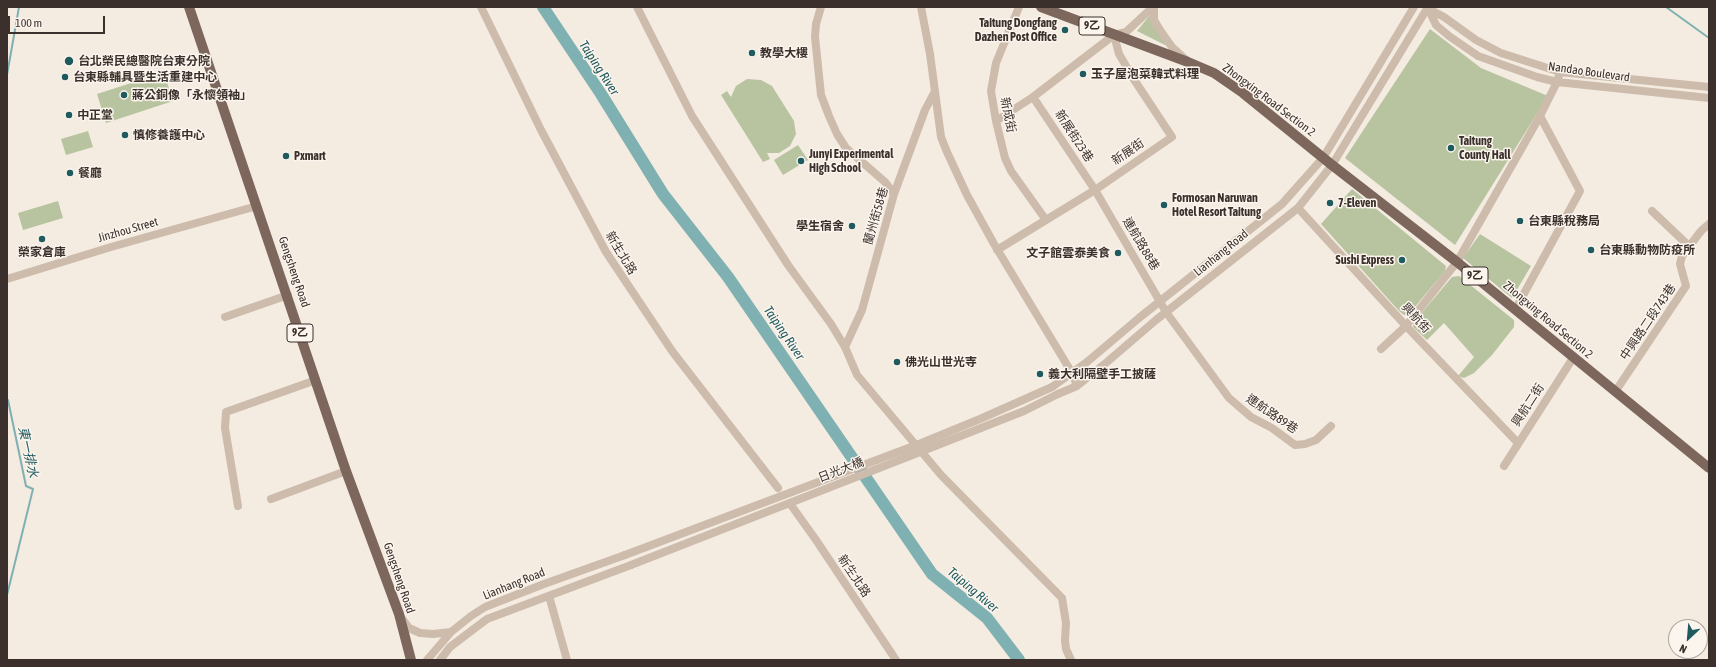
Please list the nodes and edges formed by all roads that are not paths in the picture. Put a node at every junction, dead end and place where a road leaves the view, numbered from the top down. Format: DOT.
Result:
graph roads {
  1 [pos="189,7"];
  2 [pos="481,7"];
  3 [pos="637,7"];
  4 [pos="821,7"];
  5 [pos="921,7"];
  6 [pos="1019,7"];
  7 [pos="1041,7"];
  8 [pos="1153,7"];
  9 [pos="1414,7"];
  10 [pos="1427,7"];
  11 [pos="1114,35"];
  12 [pos="1188,62"];
  13 [pos="1560,72"];
  14 [pos="1557,82"];
  15 [pos="1709,87"];
  16 [pos="934,93"];
  17 [pos="1033,97"];
  18 [pos="1709,98"];
  19 [pos="1540,116"];
  20 [pos="996,121"];
  21 [pos="1323,158"];
  22 [pos="1332,165"];
  23 [pos="1095,190"];
  24 [pos="894,194"];
  25 [pos="257,206"];
  26 [pos="1298,208"];
  27 [pos="1652,211"];
  28 [pos="1046,220"];
  29 [pos="1709,224"];
  30 [pos="1232,244"];
  31 [pos="1690,247"];
  32 [pos="997,250"];
  33 [pos="1239,254"];
  34 [pos="1457,262"];
  35 [pos="7,279"];
  36 [pos="288,295"];
  37 [pos="1160,301"];
  38 [pos="1515,310"];
  39 [pos="1166,312"];
  40 [pos="225,317"];
  41 [pos="1406,326"];
  42 [pos="846,347"];
  43 [pos="1381,349"];
  44 [pos="1573,358"];
  45 [pos="1072,373"];
  46 [pos="316,380"];
  47 [pos="1076,386"];
  48 [pos="1052,387"];
  49 [pos="1615,392"];
  50 [pos="1058,394"];
  51 [pos="1331,426"];
  52 [pos="1518,443"];
  53 [pos="1504,466"];
  54 [pos="1709,468"];
  55 [pos="346,470"];
  56 [pos="778,488"];
  57 [pos="271,499"];
  58 [pos="791,505"];
  59 [pos="238,506"];
  60 [pos="625,555"];
  61 [pos="632,565"];
  62 [pos="549,596"];
  63 [pos="495,603"];
  64 [pos="399,614"];
  65 [pos="497,615"];
  66 [pos="451,632"];
  67 [pos="411,660"];
  68 [pos="427,660"];
  69 [pos="440,660"];
  70 [pos="567,660"];
  71 [pos="896,660"];
  72 [pos="1071,660"];
  1 -- 25 [label="main road, Gengsheng Road / 9乙"];
  2 -- 56 [label="street, 新生北路"];
  3 -- 42 [label="street"];
  4 -- 24 [label="street"];
  5 -- 16 [label="street"];
  6 -- 20 [label="street, 新成街"];
  7 -- 11 [label="main road, Zhongxing Road Section 2 / 9乙"];
  8 -- 11 [label="street"];
  8 -- 12 [label="street"];
  9 -- 21 [label="street, Lianhang Road"];
  10 -- 13 [label="street, Nandao Boulevard"];
  10 -- 14 [label="street, Nandao Boulevard"];
  10 -- 22 [label="street, Lianhang Road"];
  11 -- 12 [label="main road, Zhongxing Road Section 2 / 9乙"];
  11 -- 17 [label="street"];
  11 -- 23 [label="street, 新展街"];
  12 -- 21 [label="main road, Zhongxing Road Section 2 / 9乙"];
  13 -- 14 [label="street"];
  13 -- 15 [label="street, Nandao Boulevard"];
  14 -- 18 [label="street, Nandao Boulevard"];
  14 -- 19 [label="street"];
  16 -- 24 [label="street, 蘭州街58巷"];
  16 -- 32 [label="street"];
  17 -- 20 [label="street"];
  17 -- 23 [label="street, 新展街23巷"];
  19 -- 34 [label="street"];
  19 -- 38 [label="street"];
  20 -- 28 [label="street, 新成街"];
  21 -- 22 [label="main road, 9乙"];
  21 -- 30 [label="street, Lianhang Road"];
  22 -- 26 [label="street, Lianhang Road"];
  22 -- 34 [label="main road, Zhongxing Road Section 2 / 9乙"];
  23 -- 28 [label="street, 新展街"];
  23 -- 37 [label="street, 連航路88巷"];
  24 -- 42 [label="street, 蘭州街58巷"];
  25 -- 35 [label="street, Jinzhou Street"];
  25 -- 36 [label="main road, Gengsheng Road / 9乙"];
  26 -- 33 [label="street, Lianhang Road"];
  26 -- 41 [label="street, 興航街"];
  27 -- 31 [label="street"];
  28 -- 32 [label="street, 新展街"];
  29 -- 31 [label="street, 中興路二段743巷"];
  30 -- 33 [label="street"];
  30 -- 37 [label="street, Lianhang Road"];
  31 -- 49 [label="street, 中興路二段743巷"];
  32 -- 45 [label="street"];
  33 -- 39 [label="street, Lianhang Road"];
  34 -- 38 [label="main road, Zhongxing Road Section 2 / 9乙"];
  34 -- 41 [label="street"];
  36 -- 40 [label="street"];
  36 -- 46 [label="main road, Gengsheng Road / 9乙"];
  37 -- 39 [label="street, 連航路88巷"];
  37 -- 45 [label="street, Lianhang Road"];
  38 -- 44 [label="main road, Zhongxing Road Section 2 / 9乙"];
  39 -- 47 [label="street, Lianhang Road"];
  39 -- 51 [label="street, 連航路89巷"];
  41 -- 43 [label="street"];
  41 -- 52 [label="street, 興航街"];
  42 -- 72 [label="street"];
  44 -- 49 [label="main road, Zhongxing Road Section 2 / 9乙"];
  44 -- 52 [label="street, 興航二街"];
  45 -- 47 [label="street"];
  45 -- 48 [label="street, Lianhang Road"];
  46 -- 55 [label="main road, Gengsheng Road / 9乙"];
  46 -- 59 [label="street"];
  47 -- 50 [label="street, Lianhang Road"];
  48 -- 60 [label="street, 日光大橋, bridge"];
  49 -- 54 [label="main road, 9乙"];
  50 -- 61 [label="street, 日光大橋, bridge"];
  52 -- 53 [label="street, 興航二街"];
  55 -- 57 [label="street"];
  55 -- 64 [label="main road, Gengsheng Road / 9乙"];
  58 -- 71 [label="street, 新生北路"];
  60 -- 63 [label="street, Lianhang Road"];
  61 -- 62 [label="street, Lianhang Road"];
  62 -- 65 [label="street, Lianhang Road"];
  62 -- 70 [label="street"];
  63 -- 65 [label="street"];
  63 -- 66 [label="street, Lianhang Road"];
  64 -- 66 [label="street"];
  64 -- 67 [label="main road, Gengsheng Road / 9乙"];
  65 -- 69 [label="street, Lianhang Road"];
  66 -- 68 [label="street, Lianhang Road"];
}
